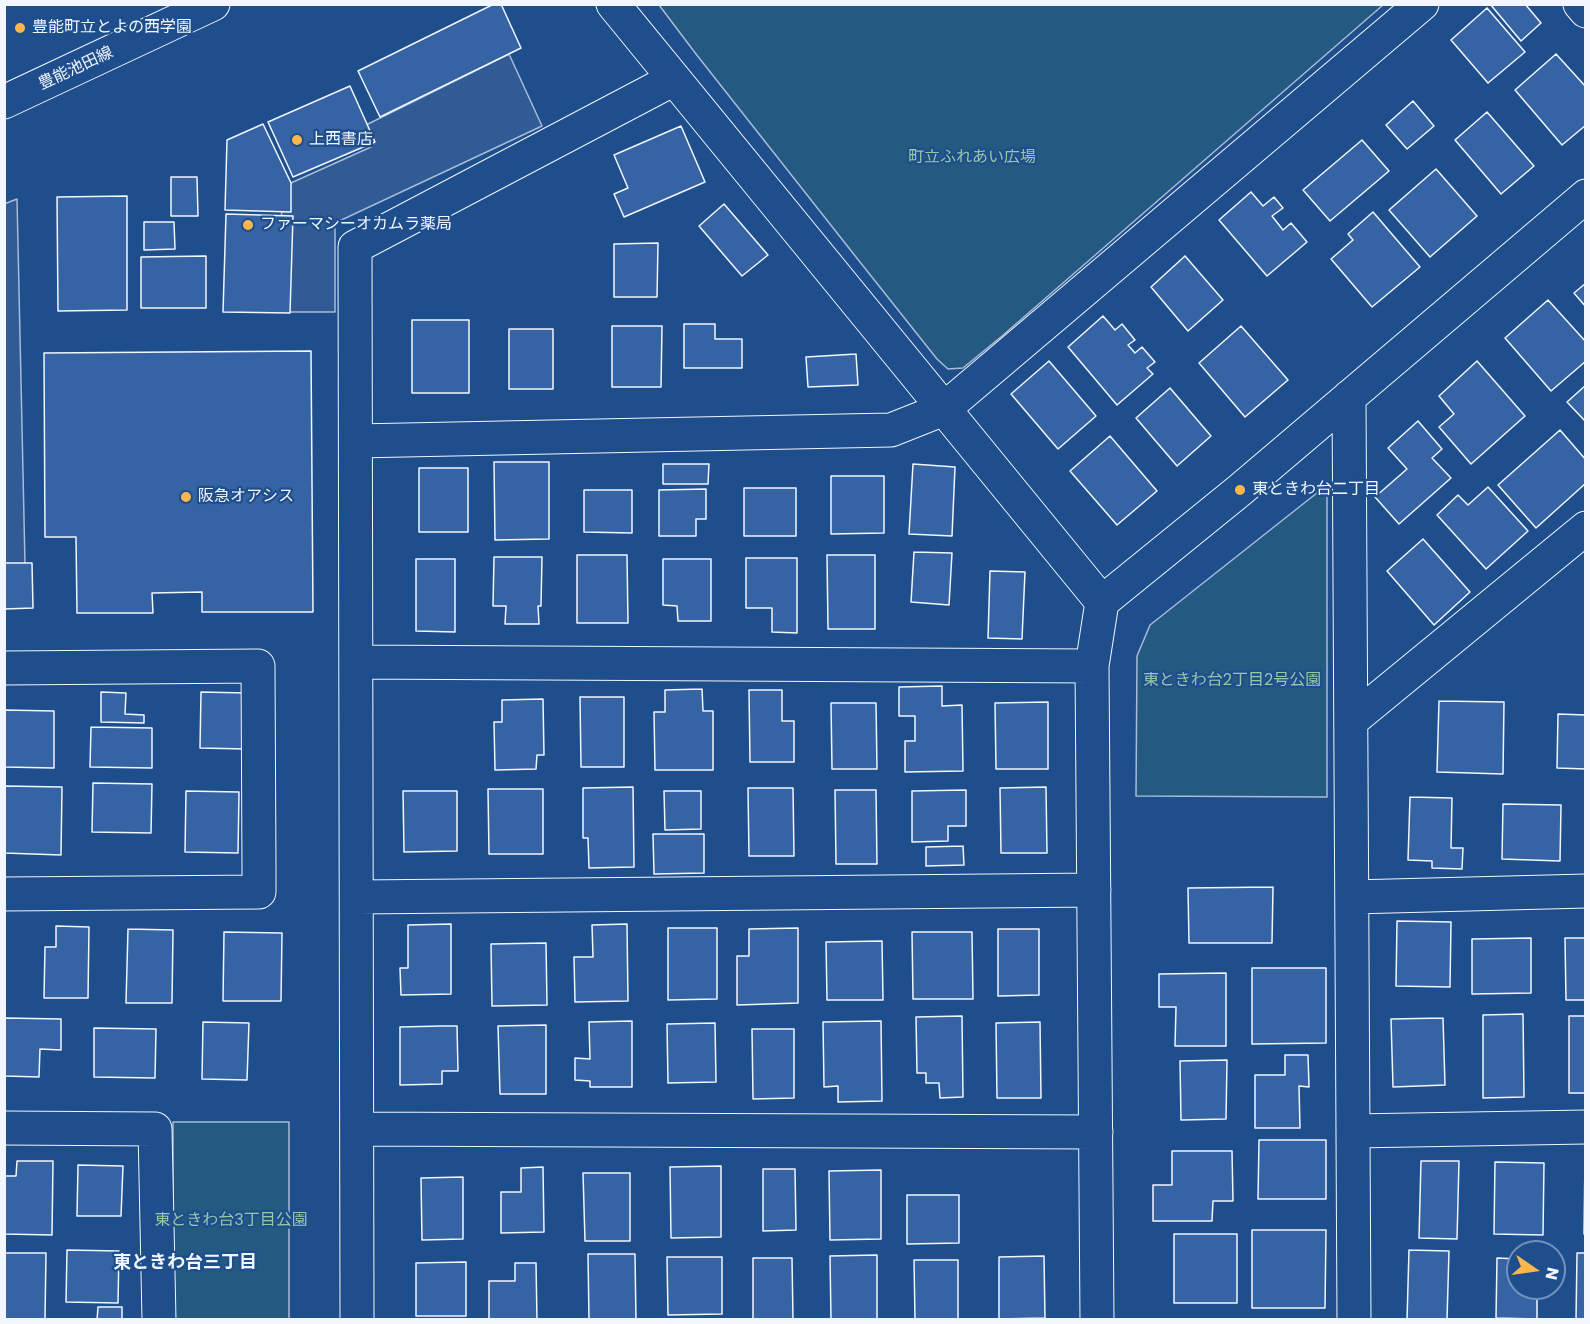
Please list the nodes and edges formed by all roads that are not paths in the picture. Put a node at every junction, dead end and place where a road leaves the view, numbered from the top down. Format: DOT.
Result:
graph roads {
  1 [pos="213,4"];
  2 [pos="613,4"];
  3 [pos="1422,4"];
  4 [pos="1580,4"];
  5 [pos="1586,10"];
  6 [pos="674,79"];
  7 [pos="4,102"];
  8 [pos="1586,196"];
  9 [pos="1349,397"];
  10 [pos="944,409"];
  11 [pos="356,441"];
  12 [pos="1586,528"];
  13 [pos="1102,602"];
  14 [pos="356,662"];
  15 [pos="1092,666"];
  16 [pos="4,668"];
  17 [pos="1351,721"];
  18 [pos="1094,890"];
  19 [pos="1586,891"];
  20 [pos="4,894"];
  21 [pos="357,897"];
  22 [pos="1352,897"];
  23 [pos="1586,1127"];
  24 [pos="4,1128"];
  25 [pos="357,1129"];
  26 [pos="1353,1131"];
  27 [pos="1096,1132"];
  28 [pos="159,1320"];
  29 [pos="357,1320"];
  30 [pos="1097,1320"];
  31 [pos="1354,1320"];
  1 -- 7 [label="main road, 豊能池田線"];
  2 -- 6 [label="main road"];
  3 -- 10 [label="main road"];
  4 -- 5 [label="main road"];
  6 -- 10 [label="main road"];
  6 -- 11 [label="main road"];
  8 -- 9 [label="main road"];
  9 -- 13 [label="main road"];
  9 -- 17 [label="main road"];
  10 -- 11 [label="main road"];
  10 -- 13 [label="main road"];
  11 -- 14 [label="main road"];
  12 -- 17 [label="main road"];
  13 -- 15 [label="main road"];
  14 -- 15 [label="main road"];
  14 -- 21 [label="main road"];
  15 -- 18 [label="main road"];
  16 -- 20 [label="main road"];
  17 -- 22 [label="main road"];
  18 -- 21 [label="main road"];
  18 -- 27 [label="main road"];
  19 -- 22 [label="main road"];
  21 -- 25 [label="main road"];
  22 -- 26 [label="main road"];
  23 -- 26 [label="main road"];
  24 -- 28 [label="main road"];
  25 -- 27 [label="main road"];
  25 -- 29 [label="main road"];
  26 -- 31 [label="main road"];
  27 -- 30 [label="main road"];
}
